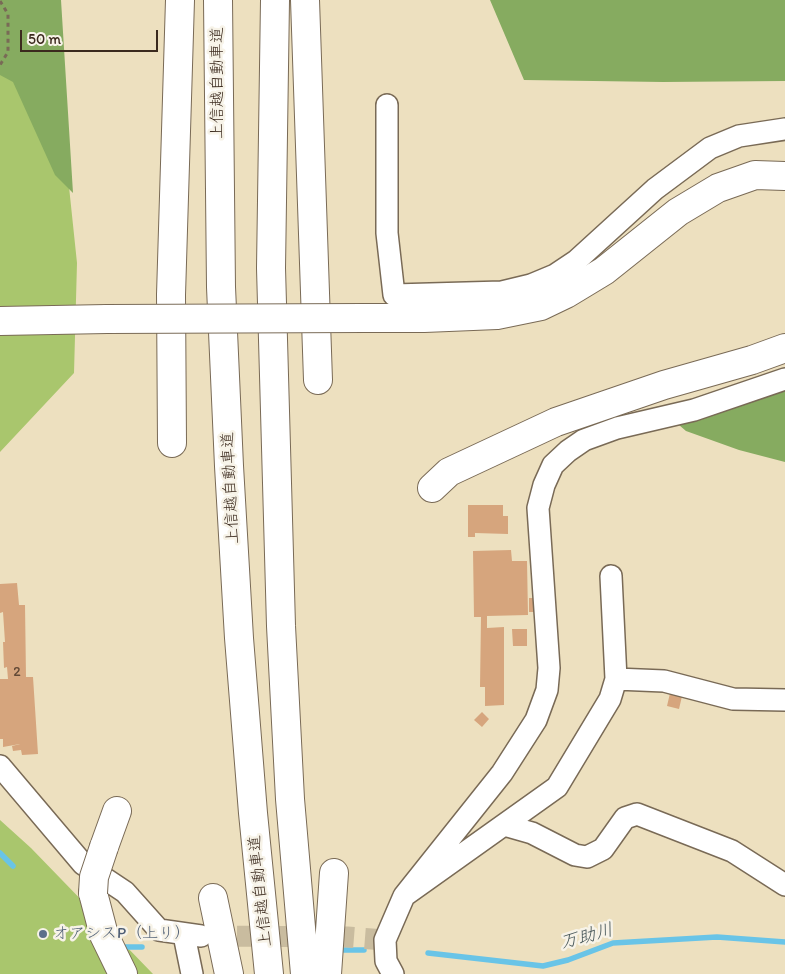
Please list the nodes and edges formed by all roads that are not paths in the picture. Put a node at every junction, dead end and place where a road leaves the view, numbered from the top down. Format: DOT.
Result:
graph roads {
  1 [pos="180,0"];
  2 [pos="218,0"];
  3 [pos="275,0"];
  4 [pos="305,0"];
  5 [pos="387,105"];
  6 [pos="785,129"];
  7 [pos="785,176"];
  8 [pos="0,321"];
  9 [pos="785,348"];
  10 [pos="785,379"];
  11 [pos="318,380"];
  12 [pos="172,444"];
  13 [pos="432,488"];
  14 [pos="611,576"];
  15 [pos="616,678"];
  16 [pos="785,700"];
  17 [pos="0,766"];
  18 [pos="117,811"];
  19 [pos="504,825"];
  20 [pos="334,872"];
  21 [pos="785,885"];
  22 [pos="404,896"];
  23 [pos="213,898"];
  24 [pos="123,974"];
  25 [pos="192,974"];
  26 [pos="229,974"];
  27 [pos="269,974"];
  28 [pos="305,974"];
  29 [pos="327,974"];
  30 [pos="393,974"];
  1 -- 12 [label="highway"];
  2 -- 27 [label="highway, 上信越自動車道"];
  3 -- 28 [label="highway"];
  4 -- 11 [label="highway"];
  5 -- 6 [label="street"];
  7 -- 8 [label="highway, bridge"];
  9 -- 13 [label="highway"];
  10 -- 22 [label="street"];
  14 -- 15 [label="street"];
  15 -- 16 [label="street"];
  15 -- 19 [label="street"];
  17 -- 25 [label="street"];
  18 -- 24 [label="highway, bridge"];
  19 -- 21 [label="street"];
  19 -- 22 [label="street"];
  20 -- 29 [label="highway"];
  22 -- 30 [label="street"];
  23 -- 26 [label="highway"];
}
